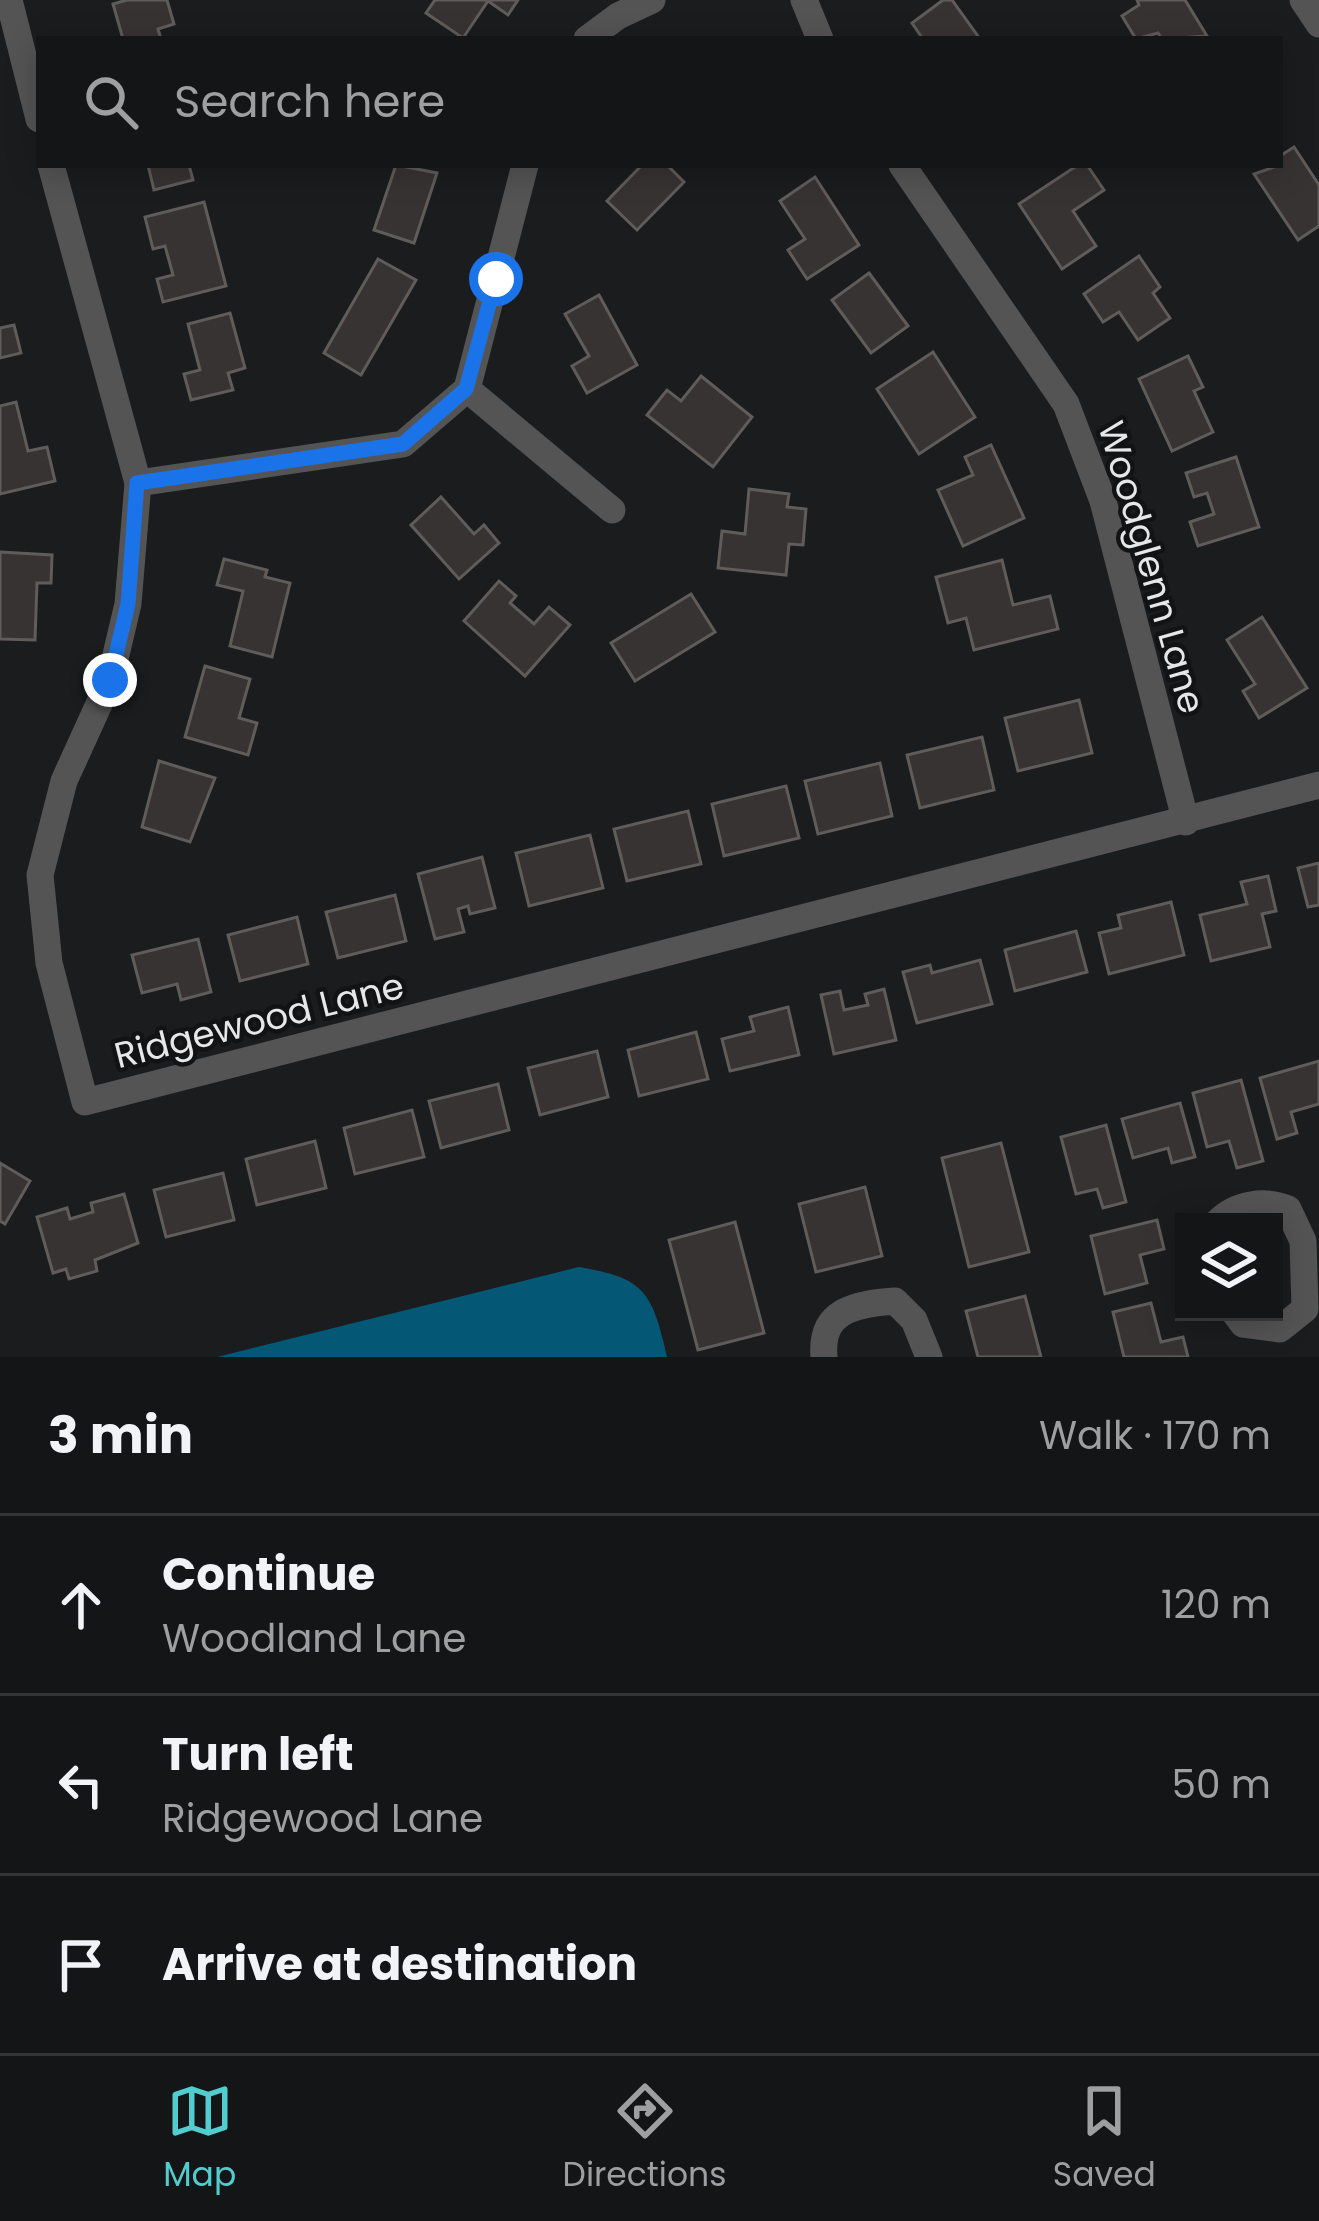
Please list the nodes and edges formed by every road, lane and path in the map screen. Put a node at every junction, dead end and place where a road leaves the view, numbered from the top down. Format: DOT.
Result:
graph roads {
  1 [pos="8,0"];
  2 [pos="652,0"];
  3 [pos="804,0"];
  4 [pos="1304,0"];
  5 [pos="1319,24"];
  6 [pos="591,36"];
  7 [pos="819,36"];
  8 [pos="36,107"];
  9 [pos="52,168"];
  10 [pos="524,168"];
  11 [pos="904,168"];
  12 [pos="466,389"];
  13 [pos="137,483"];
  14 [pos="613,510"];
  15 [pos="1319,785"];
  16 [pos="1186,822"];
  17 [pos="1232,1213"];
  18 [pos="1241,1321"];
  19 [pos="1283,1343"];
  20 [pos="824,1357"];
  21 [pos="928,1357"];
  1 -- 8 [label="street"];
  2 -- 6 [label="street"];
  3 -- 7 [label="street"];
  4 -- 5 [label="street"];
  9 -- 13 [label="street, Ridgewood Lane"];
  10 -- 12 [label="street"];
  11 -- 16 [label="street, Woodglenn Lane"];
  12 -- 13 [label="street"];
  12 -- 14 [label="street"];
  13 -- 16 [label="street, Ridgewood Lane"];
  15 -- 16 [label="street, Ridgewood Lane"];
  17 -- 19 [label="street"];
  18 -- 19 [label="street"];
  20 -- 21 [label="street"];
}
